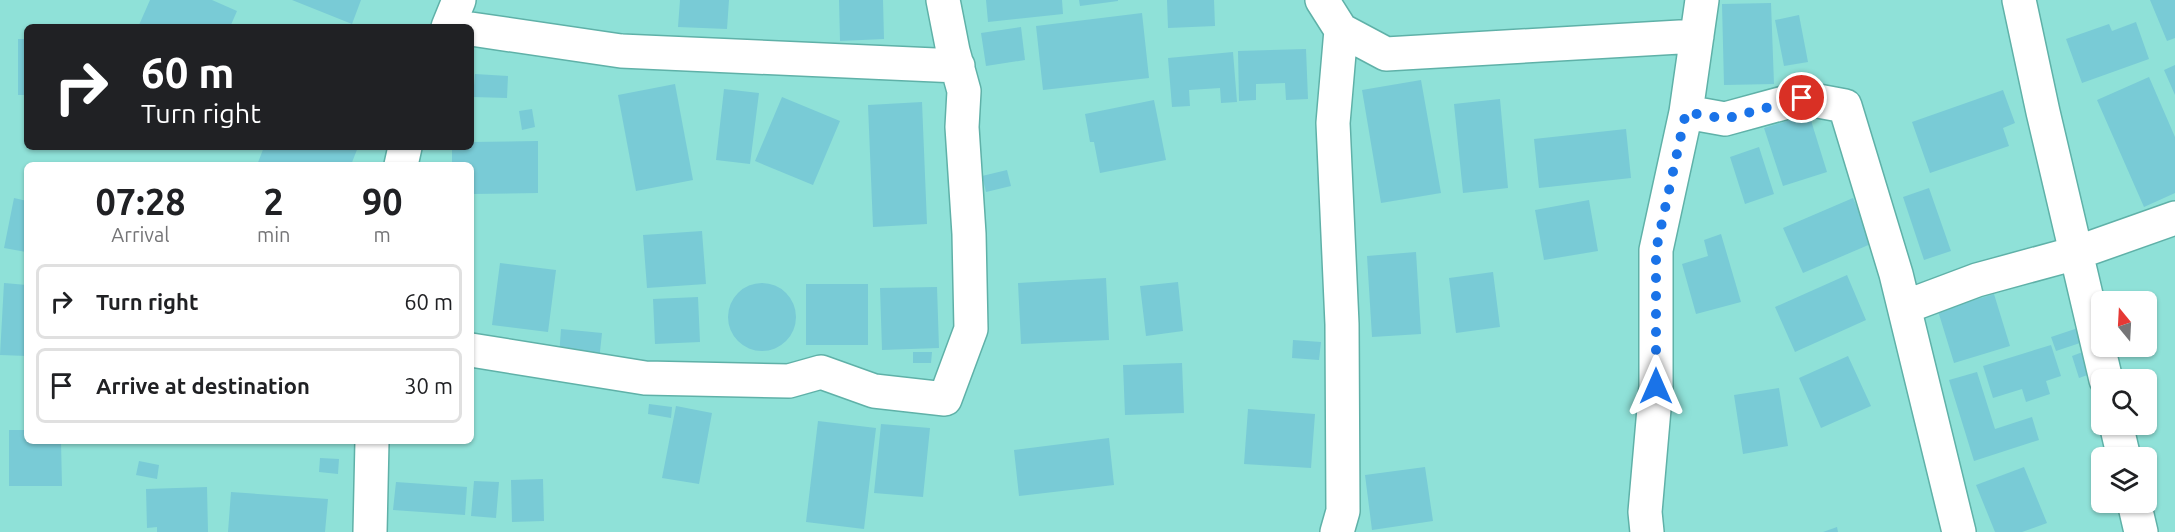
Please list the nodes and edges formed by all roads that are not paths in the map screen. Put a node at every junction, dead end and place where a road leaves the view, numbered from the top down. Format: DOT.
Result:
graph roads {
  1 [pos="943,0"];
  2 [pos="1322,0"];
  3 [pos="1702,0"];
  4 [pos="2019,0"];
  5 [pos="474,25"];
  6 [pos="1341,30"];
  7 [pos="1697,36"];
  8 [pos="958,66"];
  9 [pos="1686,112"];
  10 [pos="2175,218"];
  11 [pos="2076,253"];
  12 [pos="1905,307"];
  13 [pos="474,350"];
  14 [pos="2103,369"];
  15 [pos="372,444"];
  16 [pos="2137,513"];
  17 [pos="370,532"];
  18 [pos="1337,532"];
  19 [pos="1647,532"];
  20 [pos="1959,532"];
  21 [pos="2141,532"];
  1 -- 8 [label="street"];
  2 -- 6 [label="street"];
  3 -- 7 [label="street"];
  4 -- 11 [label="street"];
  5 -- 8 [label="street"];
  6 -- 7 [label="street"];
  6 -- 18 [label="street"];
  7 -- 9 [label="street"];
  8 -- 13 [label="street"];
  9 -- 12 [label="street"];
  9 -- 19 [label="street"];
  10 -- 11 [label="street"];
  11 -- 12 [label="street"];
  11 -- 14 [label="street"];
  12 -- 20 [label="street"];
  15 -- 17 [label="street"];
  16 -- 21 [label="street"];
}
